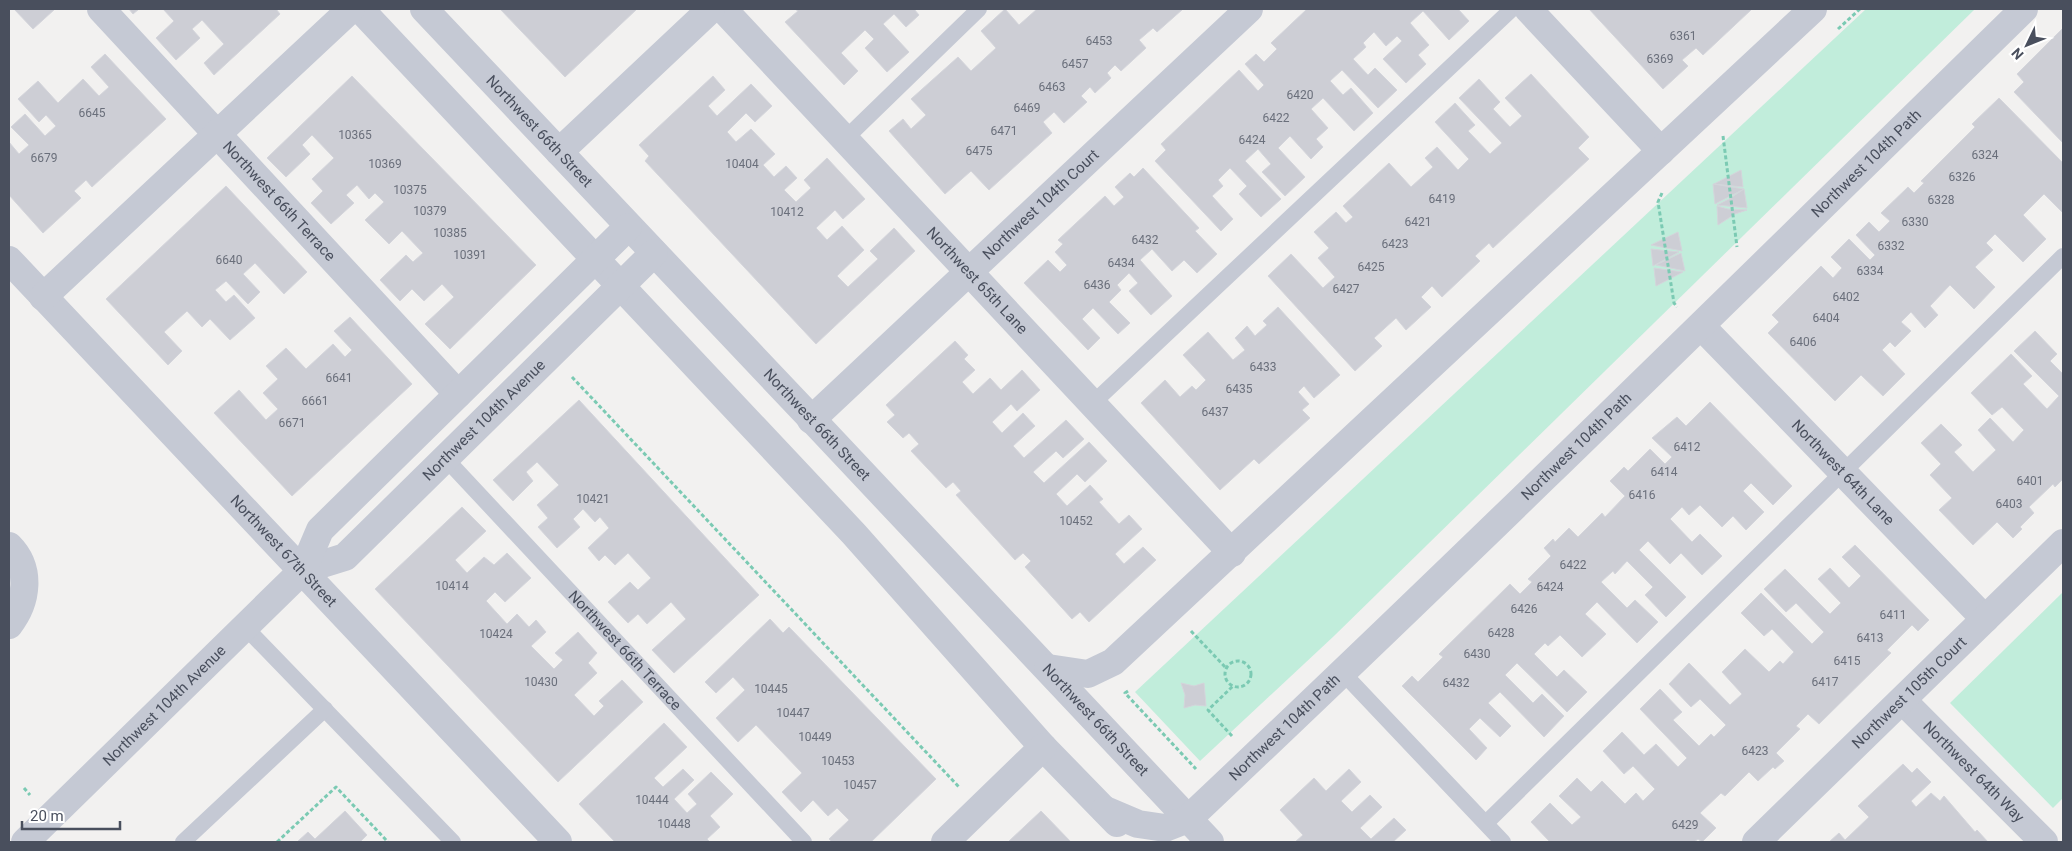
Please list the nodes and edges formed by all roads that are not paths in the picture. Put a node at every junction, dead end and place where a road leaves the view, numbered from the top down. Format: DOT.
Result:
graph roads {
  1 [pos="101,9"];
  2 [pos="350,9"];
  3 [pos="360,9"];
  4 [pos="424,9"];
  5 [pos="711,9"];
  6 [pos="723,9"];
  7 [pos="979,9"];
  8 [pos="1249,9"];
  9 [pos="1512,9"];
  10 [pos="1528,9"];
  11 [pos="1813,9"];
  12 [pos="2024,9"];
  13 [pos="217,134"];
  14 [pos="844,140"];
  15 [pos="1661,151"];
  16 [pos="559,152"];
  17 [pos="628,227"];
  18 [pos="654,253"];
  19 [pos="2063,256"];
  20 [pos="596,258"];
  21 [pos="9,260"];
  22 [pos="968,273"];
  23 [pos="621,285"];
  24 [pos="43,297"];
  25 [pos="1701,326"];
  26 [pos="458,394"];
  27 [pos="1092,404"];
  28 [pos="811,420"];
  29 [pos="446,459"];
  30 [pos="1844,472"];
  31 [pos="2063,543"];
  32 [pos="9,546"];
  33 [pos="1232,553"];
  34 [pos="303,570"];
  35 [pos="1984,620"];
  36 [pos="9,626"];
  37 [pos="246,627"];
  38 [pos="1048,668"];
  39 [pos="1343,673"];
  40 [pos="1903,701"];
  41 [pos="325,709"];
  42 [pos="1043,747"];
  43 [pos="1105,810"];
  44 [pos="1188,819"];
  45 [pos="1486,823"];
  46 [pos="25,842"];
  47 [pos="183,842"];
  48 [pos="453,842"];
  49 [pos="558,842"];
  50 [pos="804,842"];
  51 [pos="945,842"];
  52 [pos="1135,842"];
  53 [pos="1210,842"];
  54 [pos="1503,842"];
  55 [pos="1756,842"];
  56 [pos="2044,842"];
  1 -- 13 [label="street, Northwest 66th Terrace"];
  2 -- 13 [label="street"];
  3 -- 20 [label="street"];
  4 -- 16 [label="street, Northwest 66th Street"];
  5 -- 16 [label="street"];
  6 -- 14 [label="street, Northwest 65th Lane"];
  7 -- 14 [label="lane"];
  8 -- 22 [label="street, Northwest 104th Court"];
  9 -- 27 [label="lane"];
  10 -- 15 [label="street"];
  11 -- 15 [label="street"];
  12 -- 25 [label="street, Northwest 104th Path"];
  13 -- 24 [label="street"];
  13 -- 26 [label="street, Northwest 66th Terrace"];
  14 -- 22 [label="street, Northwest 65th Lane"];
  15 -- 33 [label="street"];
  16 -- 17 [label="street, Northwest 66th Street"];
  17 -- 18 [label="street, Northwest 66th Street"];
  17 -- 20 [label="street, Northwest 104th Avenue"];
  18 -- 23 [label="street, Northwest 104th Avenue"];
  18 -- 28 [label="street, Northwest 66th Street"];
  19 -- 30 [label="lane"];
  20 -- 23 [label="street"];
  20 -- 26 [label="street, Northwest 104th Avenue"];
  21 -- 24 [label="street, Northwest 67th Street"];
  22 -- 27 [label="street, Northwest 65th Lane"];
  22 -- 28 [label="street, Northwest 104th Court"];
  23 -- 29 [label="street, Northwest 104th Avenue"];
  23 -- 42 [label="street"];
  24 -- 34 [label="street, Northwest 67th Street"];
  25 -- 30 [label="street, Northwest 64th Lane"];
  25 -- 39 [label="street, Northwest 104th Path"];
  26 -- 34 [label="street, Northwest 104th Avenue"];
  27 -- 33 [label="street, Northwest 65th Lane"];
  28 -- 38 [label="street, Northwest 66th Street"];
  29 -- 34 [label="street, Northwest 104th Avenue"];
  29 -- 50 [label="lane, Northwest 66th Terrace"];
  30 -- 35 [label="street, Northwest 64th Lane"];
  30 -- 45 [label="lane"];
  31 -- 35 [label="street, Northwest 105th Court"];
  32 -- 36 [label="street"];
  33 -- 38 [label="street"];
  34 -- 37 [label="street, Northwest 104th Avenue"];
  34 -- 49 [label="street, Northwest 67th Street"];
  35 -- 40 [label="street, Northwest 105th Court"];
  37 -- 41 [label="lane"];
  37 -- 46 [label="street, Northwest 104th Avenue"];
  38 -- 44 [label="street, Northwest 66th Street"];
  39 -- 44 [label="street, Northwest 104th Path"];
  39 -- 45 [label="lane"];
  40 -- 55 [label="street, Northwest 105th Court"];
  40 -- 56 [label="street, Northwest 64th Way"];
  41 -- 47 [label="lane"];
  41 -- 48 [label="lane"];
  42 -- 43 [label="street"];
  42 -- 51 [label="street"];
  43 -- 44 [label="street, Northwest 104th Path"];
  43 -- 52 [label="street"];
  44 -- 53 [label="street, Northwest 66th Street"];
  45 -- 54 [label="lane"];
}
